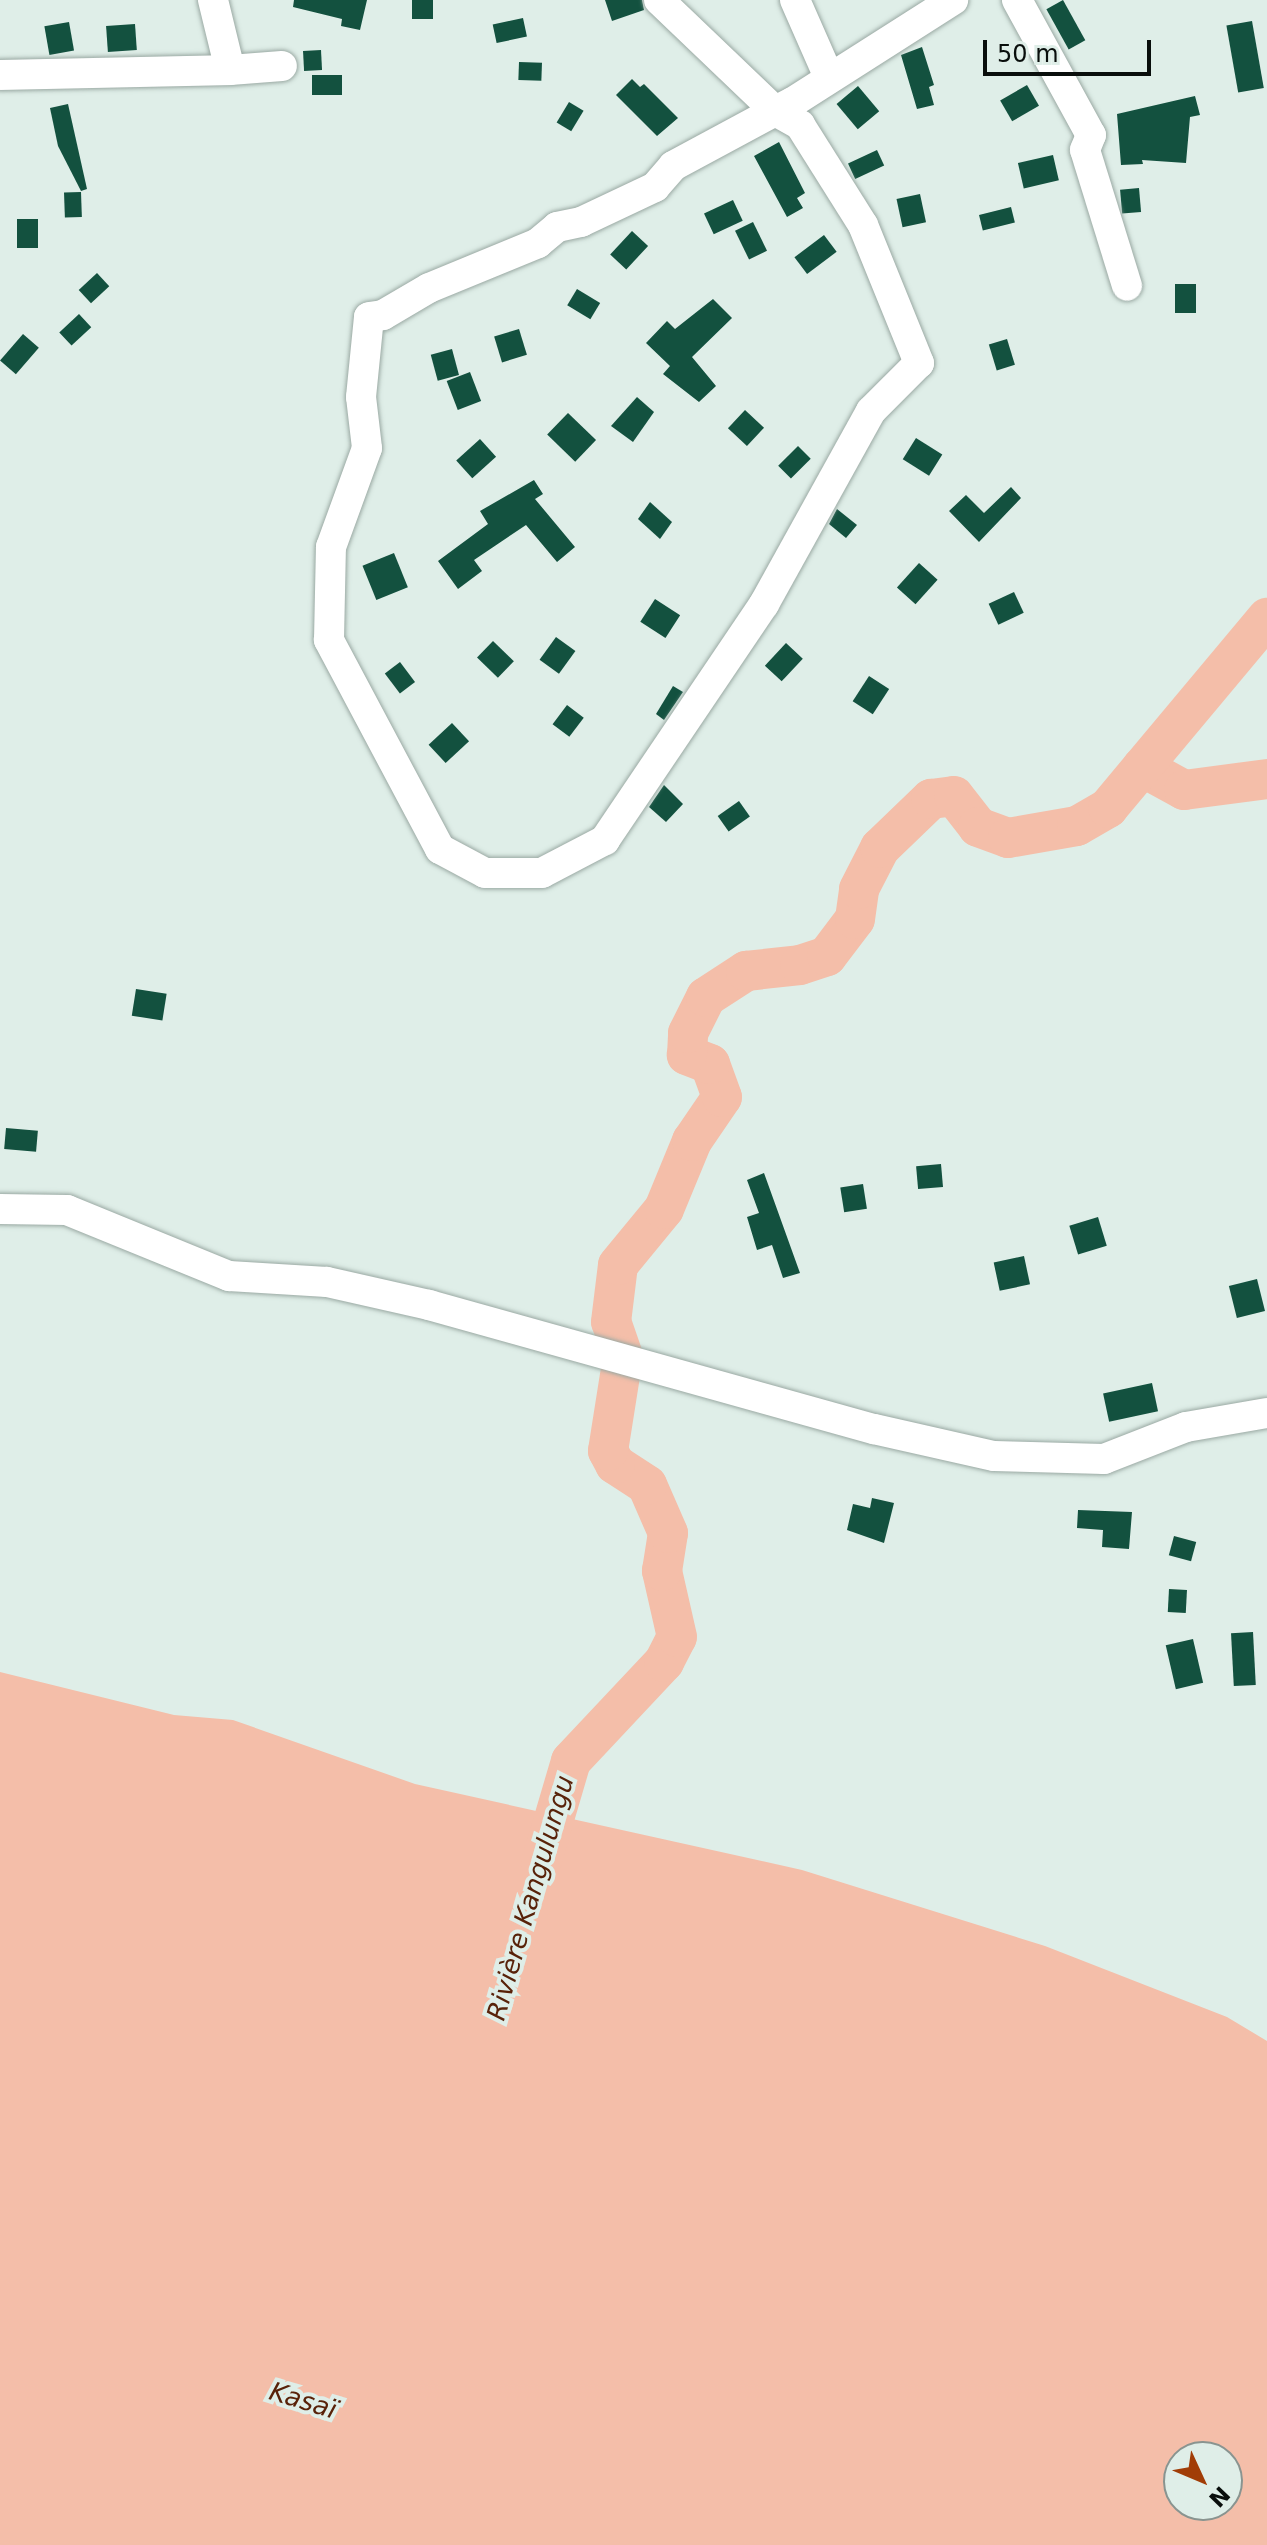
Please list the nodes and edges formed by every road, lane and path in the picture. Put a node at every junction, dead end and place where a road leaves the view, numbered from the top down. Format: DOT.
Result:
graph roads {
  1 [pos="213,0"];
  2 [pos="659,0"];
  3 [pos="795,0"];
  4 [pos="953,0"];
  5 [pos="1017,0"];
  6 [pos="282,66"];
  7 [pos="230,70"];
  8 [pos="0,75"];
  9 [pos="828,75"];
  10 [pos="775,111"];
  11 [pos="1127,286"];
  12 [pos="0,1209"];
  13 [pos="1267,1413"];
  1 -- 7 [label="street"];
  2 -- 10 [label="street"];
  3 -- 9 [label="street"];
  4 -- 9 [label="street"];
  5 -- 11 [label="street"];
  6 -- 7 [label="street"];
  7 -- 8 [label="street"];
  9 -- 10 [label="street"];
  10 -- 10 [label="street"];
  12 -- 13 [label="street"];
}
